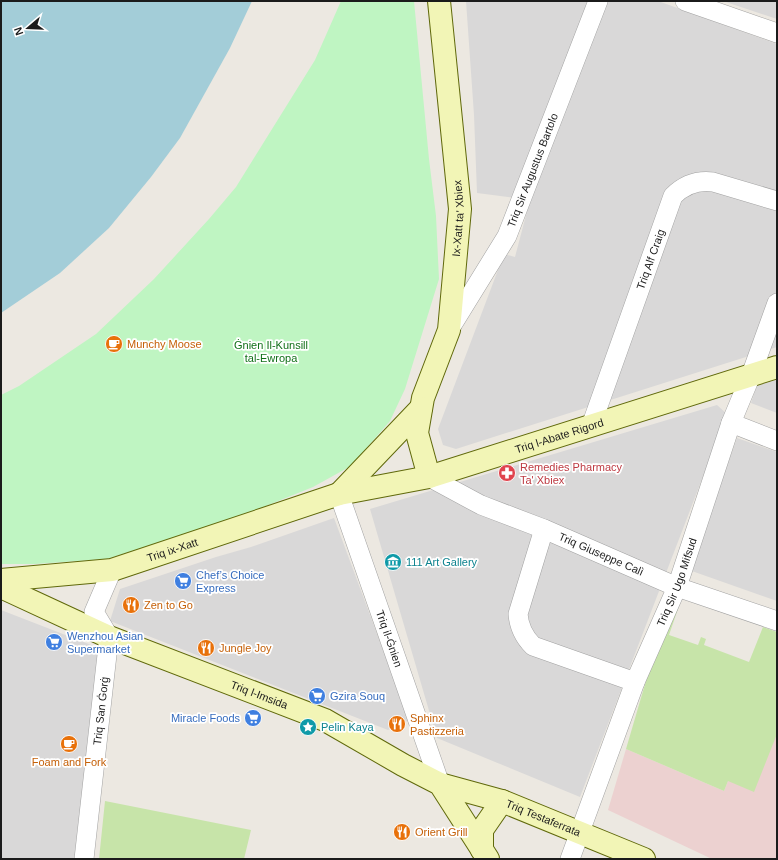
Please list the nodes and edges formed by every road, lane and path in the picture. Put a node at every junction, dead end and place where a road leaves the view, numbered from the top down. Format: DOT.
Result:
graph roads {
  1 [pos="439,1"];
  2 [pos="598,1"];
  3 [pos="685,1"];
  4 [pos="777,33"];
  5 [pos="777,201"];
  6 [pos="777,303"];
  7 [pos="449,330"];
  8 [pos="777,367"];
  9 [pos="751,374"];
  10 [pos="421,408"];
  11 [pos="731,423"];
  12 [pos="591,426"];
  13 [pos="777,441"];
  14 [pos="429,477"];
  15 [pos="339,494"];
  16 [pos="544,529"];
  17 [pos="112,570"];
  18 [pos="1,580"];
  19 [pos="1,587"];
  20 [pos="676,587"];
  21 [pos="777,621"];
  22 [pos="109,637"];
  23 [pos="635,682"];
  24 [pos="440,784"];
  25 [pos="502,801"];
  26 [pos="580,833"];
  27 [pos="485,854"];
  28 [pos="84,859"];
  29 [pos="570,859"];
  30 [pos="644,859"];
  1 -- 7 [label="main road, Ix-Xatt ta' Xbiex"];
  2 -- 7 [label="street, Triq Sir Augustus Bartolo"];
  3 -- 4 [label="street"];
  5 -- 12 [label="street, Triq Alf Craig"];
  6 -- 9 [label="street, Triq Sir Ugo Mifsud"];
  7 -- 10 [label="main road, Ix-Xatt ta' Xbiex"];
  8 -- 9 [label="main road, Triq l-Abate Rigord"];
  9 -- 11 [label="street, Triq Sir Ugo Mifsud"];
  9 -- 12 [label="main road, Triq l-Abate Rigord"];
  10 -- 14 [label="main road, Ix-Xatt ta' Xbiex"];
  10 -- 15 [label="main road, Ix-Xatt ta' Xbiex"];
  11 -- 13 [label="street"];
  11 -- 20 [label="street, Triq Sir Ugo Mifsud"];
  12 -- 14 [label="main road, Triq l-Abate Rigord"];
  14 -- 15 [label="main road, Triq l-Abate Rigord"];
  14 -- 16 [label="street, Triq Giuseppe Calì"];
  15 -- 17 [label="main road, Triq ix-Xatt"];
  15 -- 24 [label="street, Triq il-Ġnien"];
  16 -- 20 [label="street, Triq Giuseppe Calì"];
  16 -- 23 [label="street"];
  17 -- 18 [label="main road, Triq ix-Xatt"];
  17 -- 22 [label="street"];
  19 -- 22 [label="main road, Triq l-Imsida"];
  20 -- 21 [label="street, Triq Giuseppe Calì"];
  20 -- 23 [label="street, Triq Sir Ugo Mifsud"];
  22 -- 24 [label="main road, Triq l-Imsida"];
  22 -- 28 [label="street, Triq San Ġorġ"];
  23 -- 26 [label="street, Triq Sir Ugo Mifsud"];
  24 -- 25 [label="main road, Triq Testaferrata"];
  24 -- 27 [label="main road"];
  25 -- 26 [label="main road, Triq Testaferrata"];
  25 -- 27 [label="main road"];
  26 -- 29 [label="street, Triq Sir Ugo Mifsud"];
  26 -- 30 [label="main road, Triq Testaferrata"];
}
